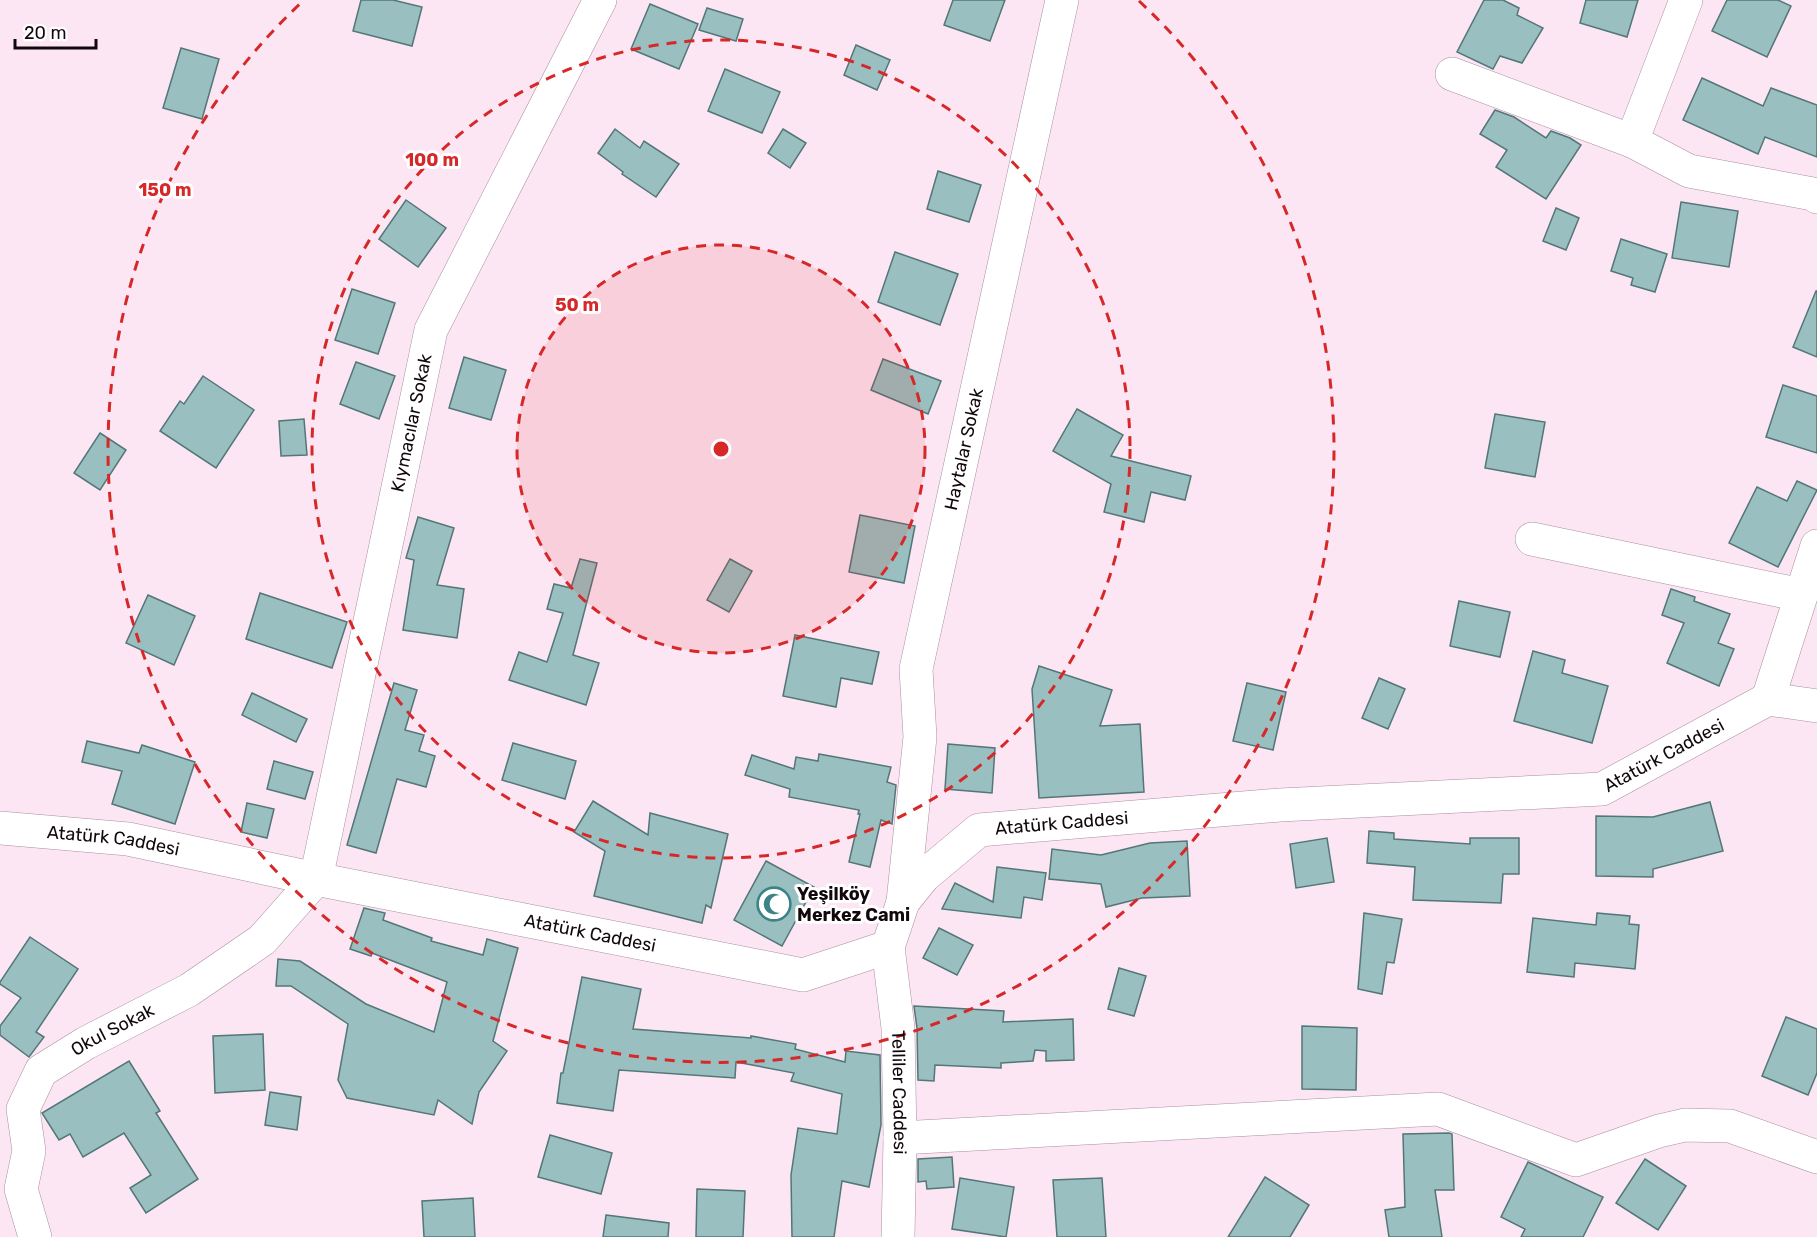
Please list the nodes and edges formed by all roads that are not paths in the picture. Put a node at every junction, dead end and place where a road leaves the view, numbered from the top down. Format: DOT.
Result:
graph roads {
  1 [pos="600,0"];
  2 [pos="1062,0"];
  3 [pos="1686,0"];
  4 [pos="1452,74"];
  5 [pos="1632,141"];
  6 [pos="1817,197"];
  7 [pos="1532,539"];
  8 [pos="1817,546"];
  9 [pos="1801,595"];
  10 [pos="1768,699"];
  11 [pos="1817,706"];
  12 [pos="0,828"];
  13 [pos="316,879"];
  14 [pos="903,903"];
  15 [pos="888,947"];
  16 [pos="900,1137"];
  17 [pos="1817,1157"];
  18 [pos="35,1237"];
  19 [pos="898,1237"];
  1 -- 13 [label="street, Kıymacılar Sokak"];
  2 -- 14 [label="street, Haytalar Sokak"];
  3 -- 5 [label="street"];
  4 -- 5 [label="street"];
  5 -- 6 [label="street"];
  7 -- 9 [label="street"];
  8 -- 9 [label="street"];
  9 -- 10 [label="street"];
  10 -- 11 [label="street"];
  10 -- 14 [label="street, Atatürk Caddesi"];
  12 -- 13 [label="street, Atatürk Caddesi"];
  13 -- 15 [label="street, Atatürk Caddesi"];
  13 -- 18 [label="street, Okul Sokak"];
  14 -- 15 [label="street, Atatürk Caddesi"];
  15 -- 16 [label="street, Telliler Caddesi"];
  16 -- 17 [label="street"];
  16 -- 19 [label="street, Telliler Caddesi"];
}
